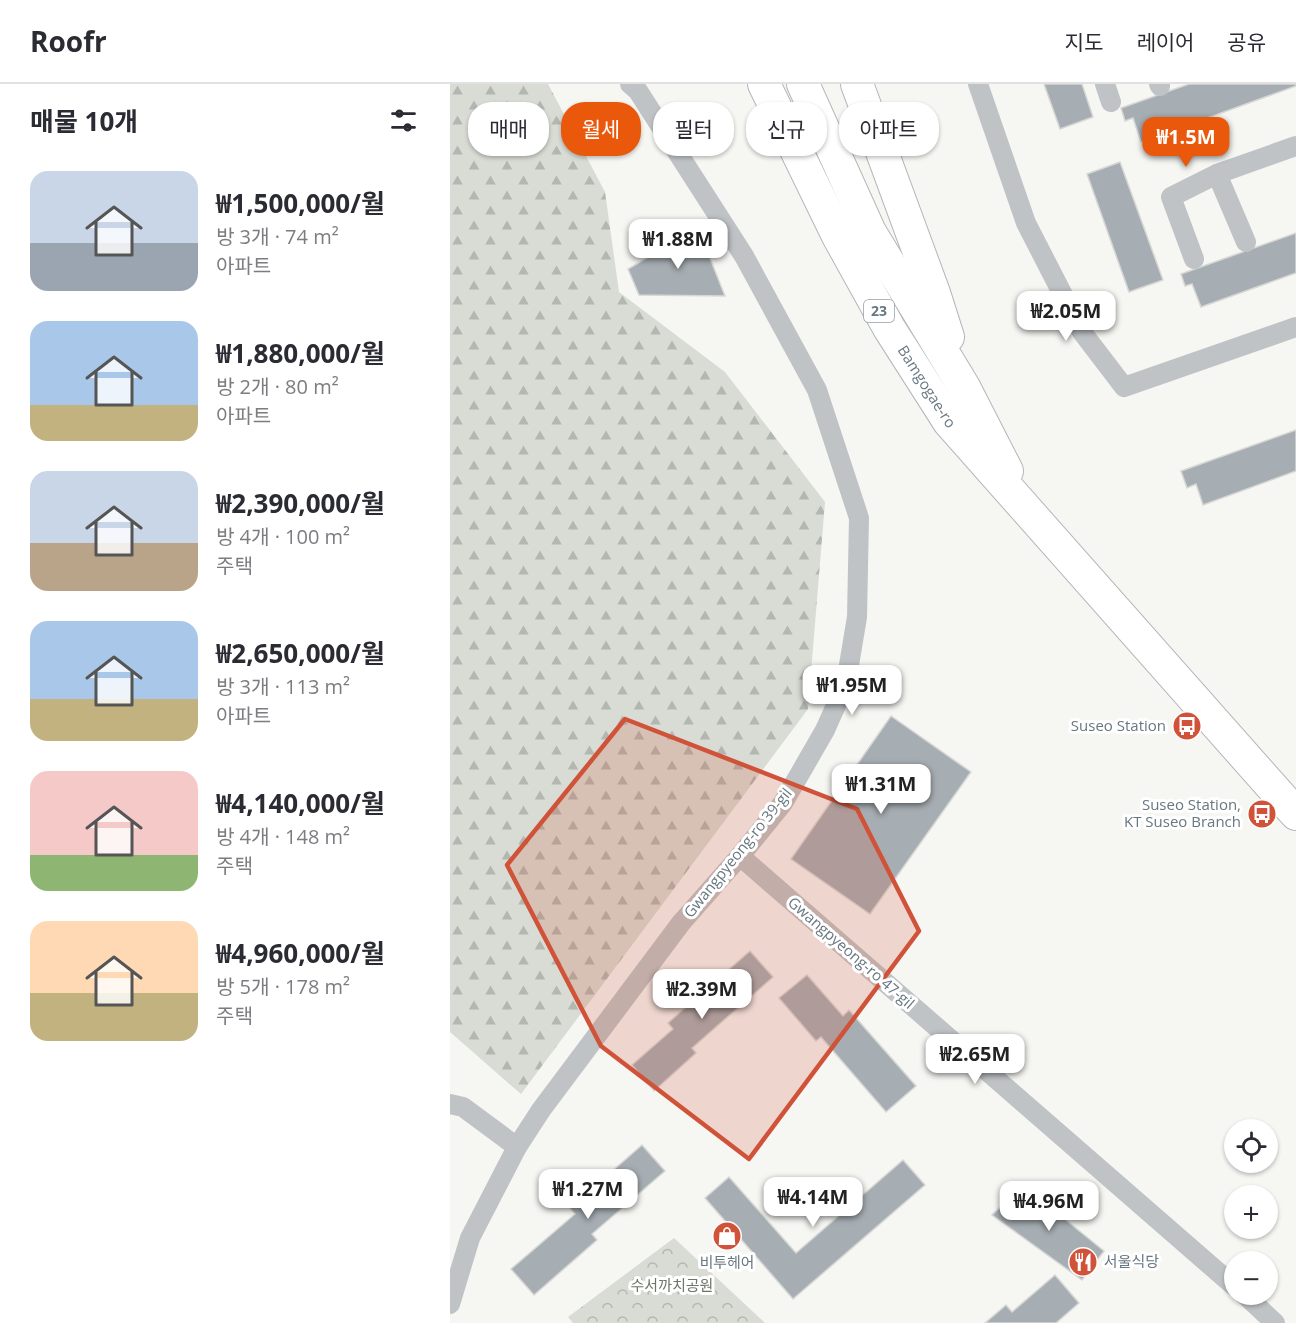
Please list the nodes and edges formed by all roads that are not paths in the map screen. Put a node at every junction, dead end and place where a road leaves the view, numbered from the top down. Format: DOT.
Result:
graph roads {
  1 [pos="630,84"];
  2 [pos="764,84"];
  3 [pos="803,84"];
  4 [pos="857,84"];
  5 [pos="978,84"];
  6 [pos="1296,146"];
  7 [pos="1217,174"];
  8 [pos="1246,242"];
  9 [pos="1194,259"];
  10 [pos="1296,327"];
  11 [pos="964,387"];
  12 [pos="1029,515"];
  13 [pos="1296,814"];
  14 [pos="740,856"];
  15 [pos="450,1104"];
  16 [pos="517,1147"];
  17 [pos="1224,1277"];
  18 [pos="450,1304"];
  19 [pos="1256,1305"];
  20 [pos="1275,1323"];
  1 -- 14 [label="street, Gwangpyeong-ro 39-gil"];
  2 -- 12 [label="main road, Bamgogae-ro / 23"];
  3 -- 11 [label="main road, Bamgogae-ro / 23"];
  4 -- 11 [label="main road"];
  5 -- 10 [label="street"];
  6 -- 7 [label="street"];
  7 -- 8 [label="street"];
  7 -- 9 [label="street"];
  11 -- 12 [label="main road, Bamgogae-ro / 23"];
  12 -- 13 [label="main road, Bamgogae-ro / 23"];
  14 -- 16 [label="street, Gwangpyeong-ro 39-gil"];
  14 -- 17 [label="street, Gwangpyeong-ro 47-gil"];
  15 -- 16 [label="street"];
  16 -- 18 [label="street, Gwangpyeong-ro 39-gil"];
  19 -- 20 [label="street"];
}
